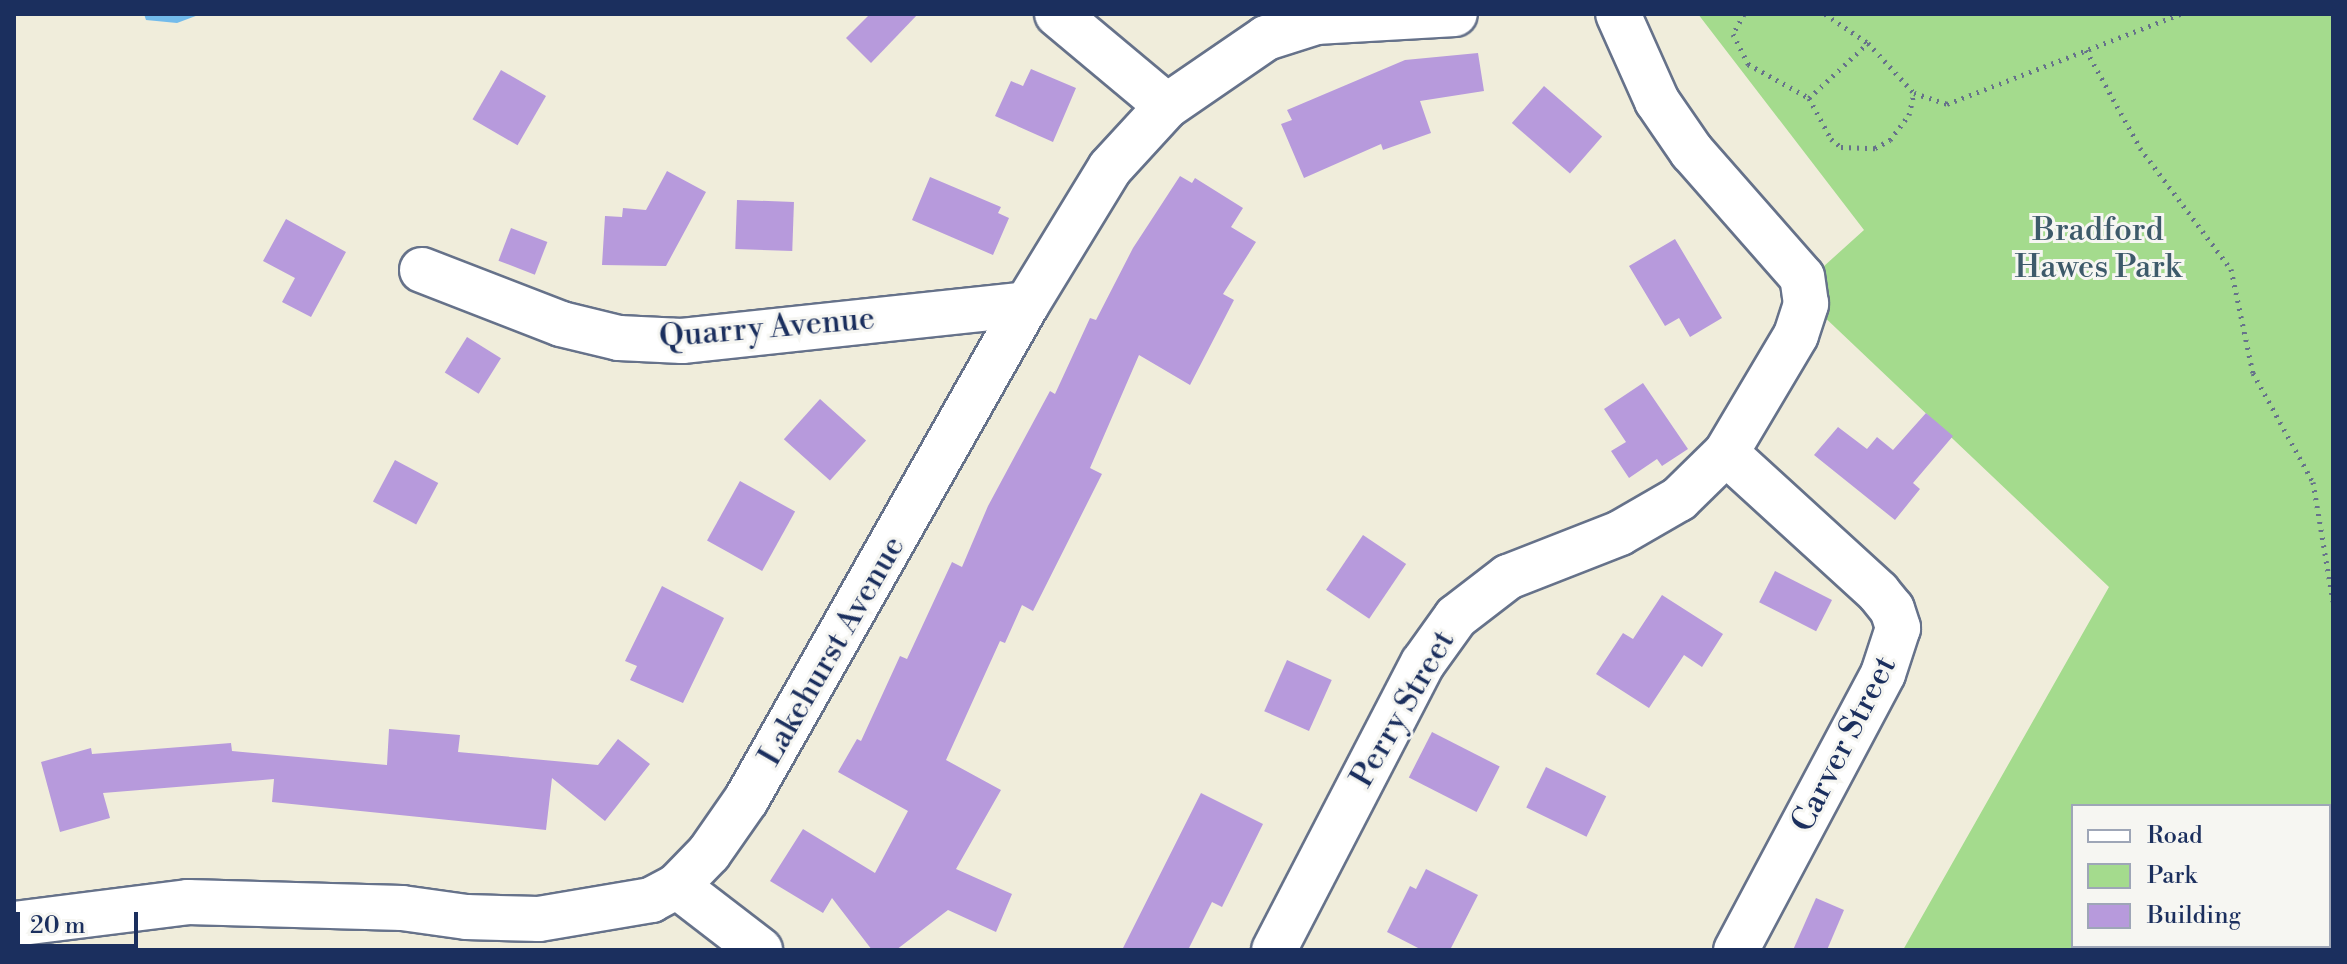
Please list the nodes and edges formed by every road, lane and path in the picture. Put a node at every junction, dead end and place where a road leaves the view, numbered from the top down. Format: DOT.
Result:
graph roads {
  1 [pos="1057,14"];
  2 [pos="1455,14"];
  3 [pos="1618,14"];
  4 [pos="1744,14"];
  5 [pos="1825,14"];
  6 [pos="2180,14"];
  7 [pos="1868,43"];
  8 [pos="2086,50"];
  9 [pos="1914,93"];
  10 [pos="1809,98"];
  11 [pos="1167,106"];
  12 [pos="422,270"];
  13 [pos="1027,304"];
  14 [pos="1726,453"];
  15 [pos="2333,601"];
  16 [pos="677,886"];
  17 [pos="14,924"];
  18 [pos="1284,946"];
  19 [pos="760,950"];
  20 [pos="1736,950"];
  1 -- 11 [label="street"];
  2 -- 11 [label="street, Lakehurst Avenue"];
  3 -- 14 [label="street, Perry Street"];
  4 -- 10 [label="path"];
  5 -- 7 [label="path"];
  6 -- 8 [label="path"];
  7 -- 9 [label="path"];
  7 -- 10 [label="path"];
  8 -- 9 [label="path"];
  8 -- 15 [label="path"];
  9 -- 10 [label="path"];
  11 -- 13 [label="street, Lakehurst Avenue"];
  12 -- 13 [label="street, Quarry Avenue"];
  13 -- 16 [label="street, Lakehurst Avenue"];
  14 -- 18 [label="street, Perry Street"];
  14 -- 20 [label="street, Carver Street"];
  16 -- 17 [label="street, Lakehurst Avenue"];
  16 -- 19 [label="street"];
}
